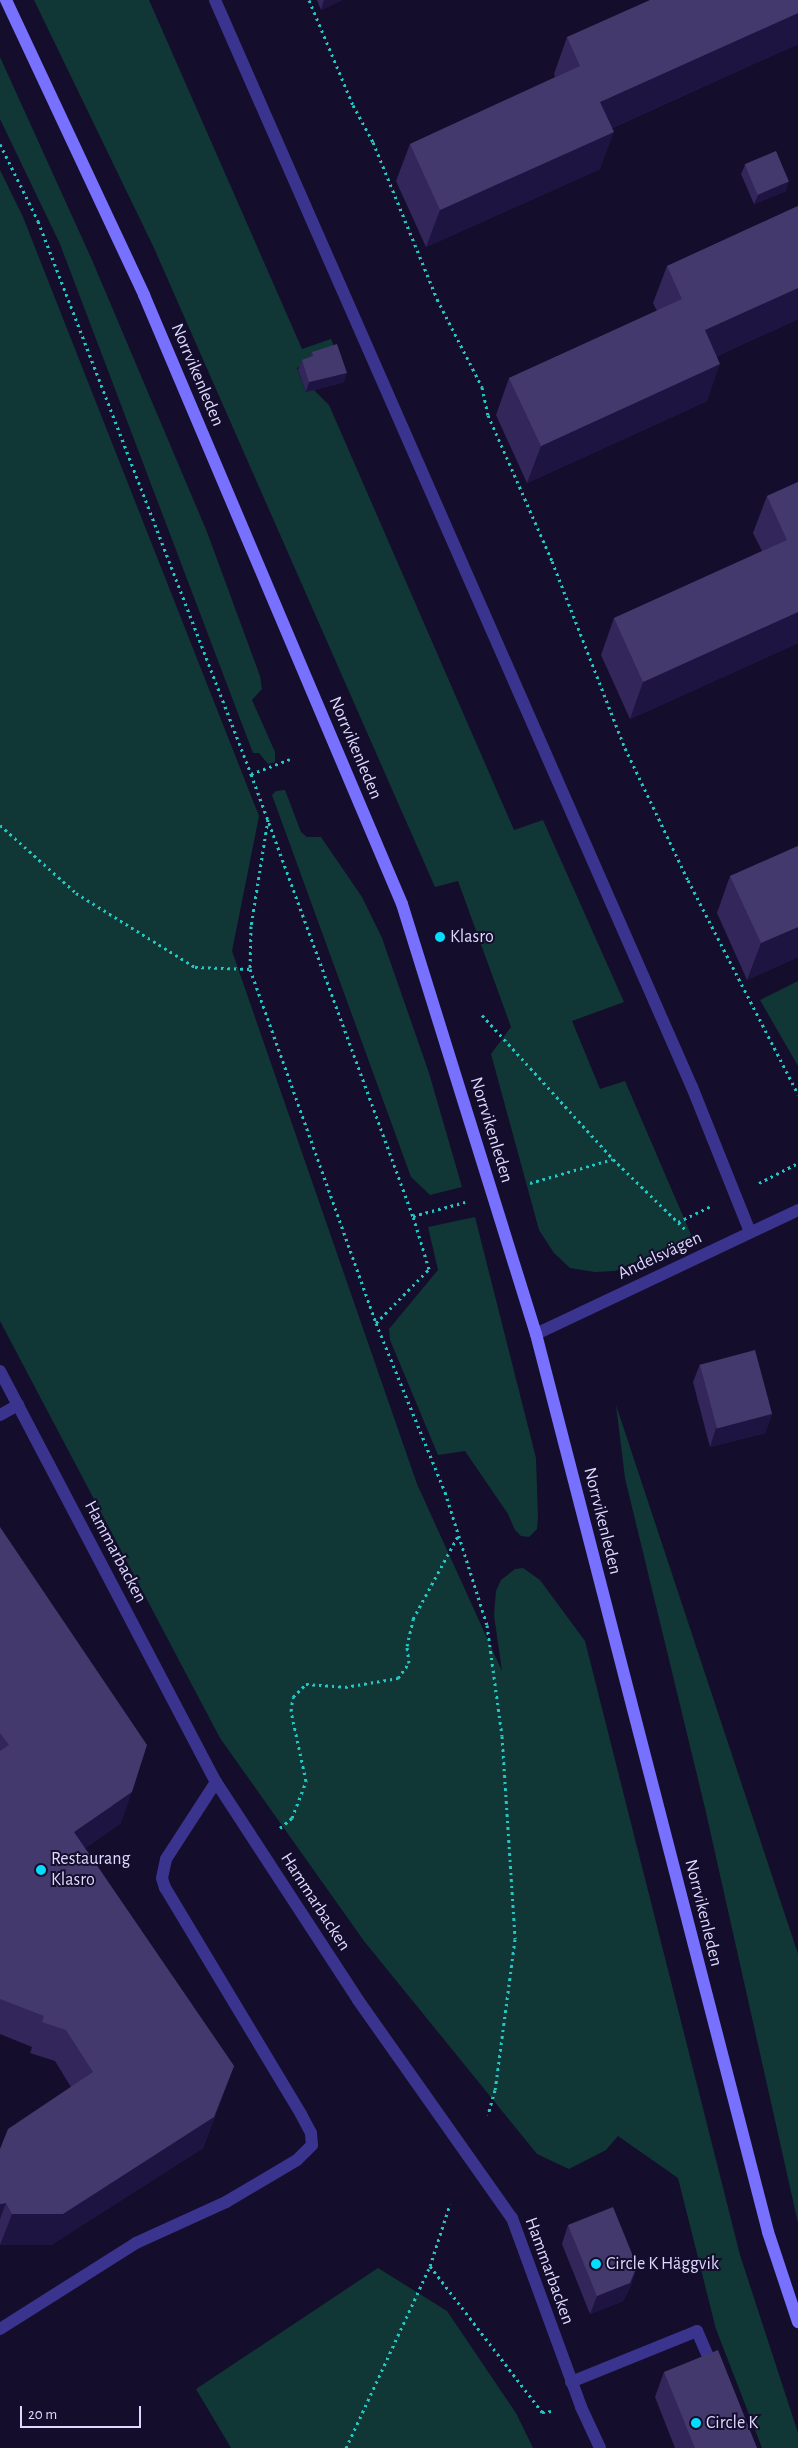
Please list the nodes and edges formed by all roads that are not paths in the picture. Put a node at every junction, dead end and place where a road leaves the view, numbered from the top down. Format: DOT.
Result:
graph roads {
  1 [pos="6,0"];
  2 [pos="215,0"];
  3 [pos="798,1210"];
  4 [pos="750,1232"];
  5 [pos="536,1334"];
  6 [pos="0,1371"];
  7 [pos="18,1405"];
  8 [pos="0,1415"];
  9 [pos="216,1782"];
  10 [pos="798,2322"];
  11 [pos="0,2329"];
  12 [pos="571,2382"];
  13 [pos="720,2385"];
  14 [pos="600,2448"];
  1 -- 5 [label="main road, Norrvikenleden"];
  2 -- 4 [label="street"];
  3 -- 4 [label="street, Andelsvägen"];
  4 -- 5 [label="street, Andelsvägen"];
  5 -- 10 [label="main road, Norrvikenleden"];
  6 -- 7 [label="street, Hammarbacken"];
  7 -- 8 [label="street"];
  7 -- 9 [label="street, Hammarbacken"];
  9 -- 11 [label="street"];
  9 -- 12 [label="street, Hammarbacken"];
  12 -- 13 [label="street"];
  12 -- 14 [label="street, Hammarbacken"];
}
